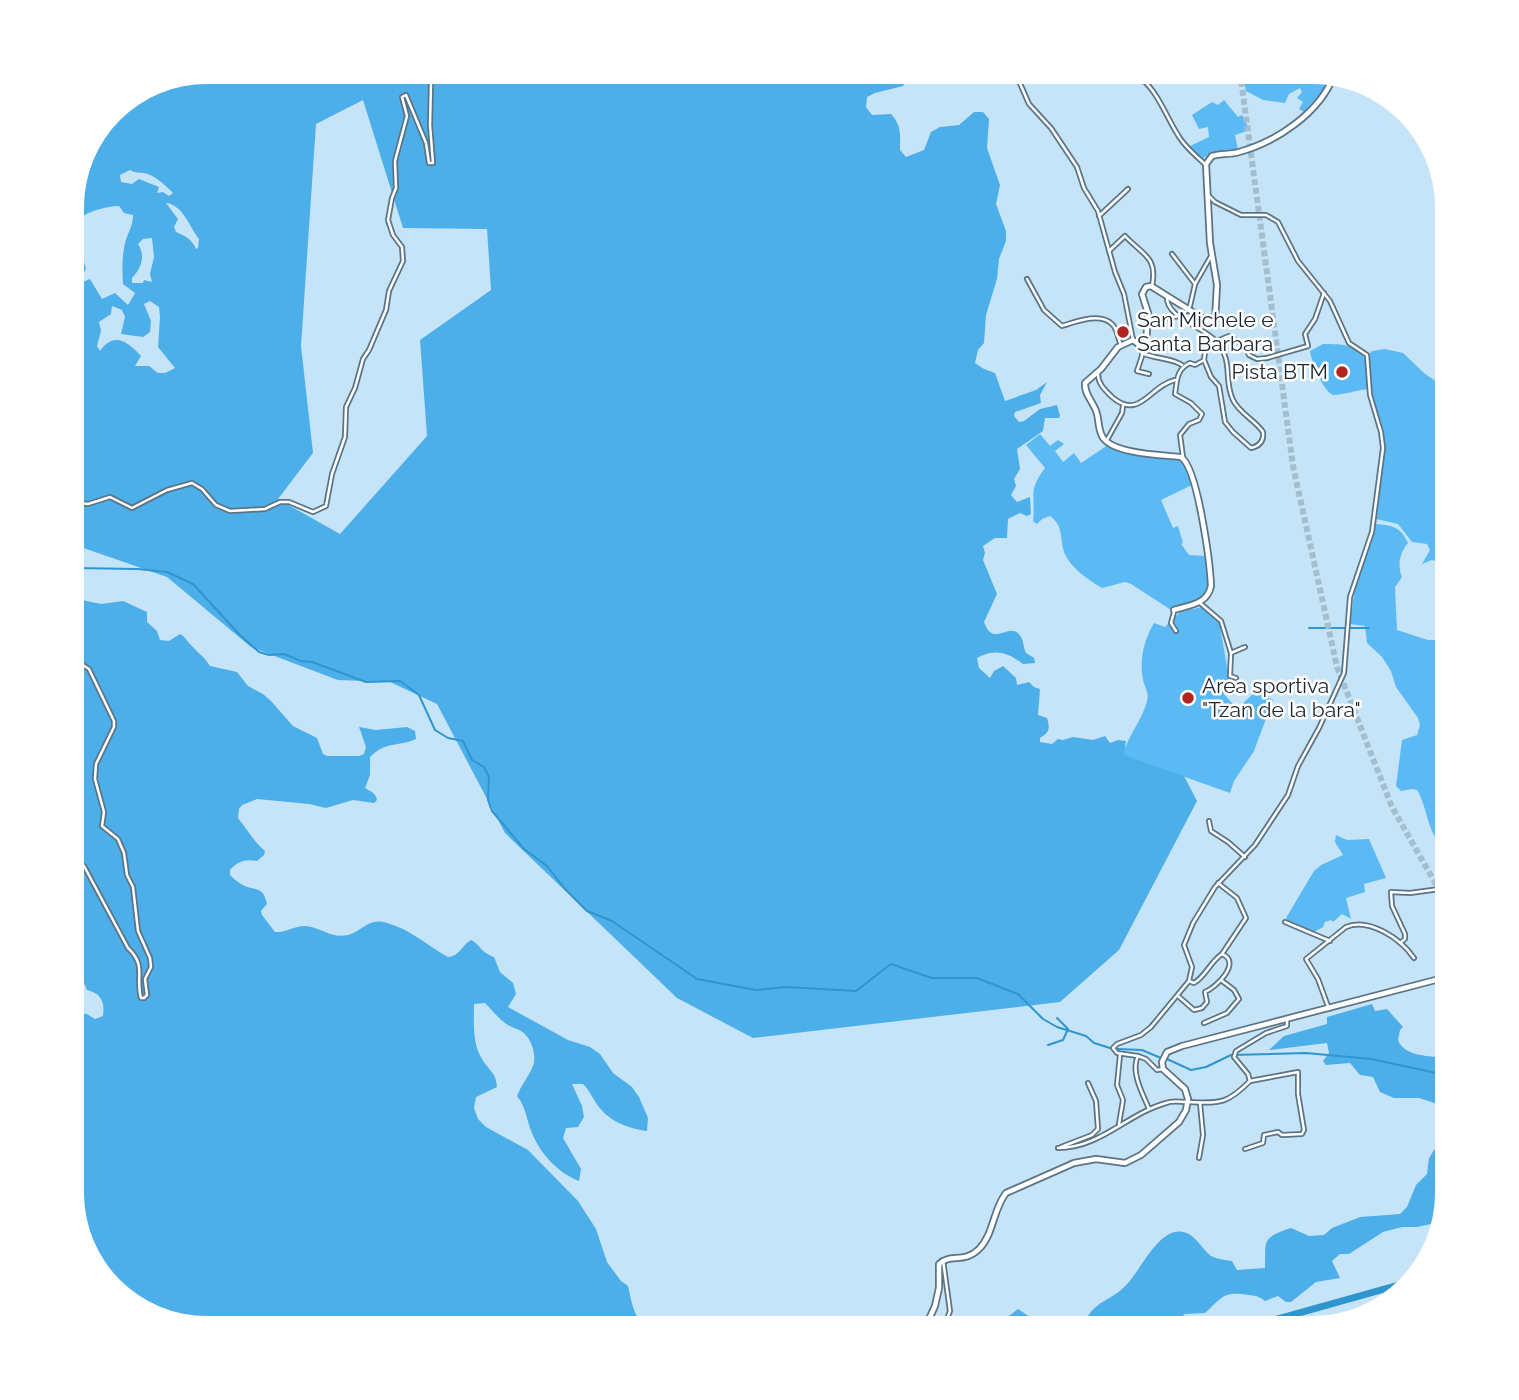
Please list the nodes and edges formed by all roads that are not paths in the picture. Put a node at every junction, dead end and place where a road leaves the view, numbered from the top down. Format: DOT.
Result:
graph roads {
  1 [pos="431,84"];
  2 [pos="1020,84"];
  3 [pos="1146,84"];
  4 [pos="1327,85"];
  5 [pos="1206,164"];
  6 [pos="1128,190"];
  7 [pos="1208,195"];
  8 [pos="1099,216"];
  9 [pos="1109,251"];
  10 [pos="1172,254"];
  11 [pos="1212,256"];
  12 [pos="1027,279"];
  13 [pos="1195,284"];
  14 [pos="1151,286"];
  15 [pos="1324,293"];
  16 [pos="1167,296"];
  17 [pos="1188,309"];
  18 [pos="1181,317"];
  19 [pos="1148,319"];
  20 [pos="1133,340"];
  21 [pos="1217,341"];
  22 [pos="1121,345"];
  23 [pos="1142,350"];
  24 [pos="1204,359"];
  25 [pos="1183,366"];
  26 [pos="1097,372"];
  27 [pos="1149,374"];
  28 [pos="1175,380"];
  29 [pos="1123,406"];
  30 [pos="1106,442"];
  31 [pos="1183,457"];
  32 [pos="84,504"];
  33 [pos="1200,603"];
  34 [pos="1174,610"];
  35 [pos="1176,631"];
  36 [pos="1245,647"];
  37 [pos="1231,653"];
  38 [pos="84,666"];
  39 [pos="1236,678"];
  40 [pos="1209,821"];
  41 [pos="1245,856"];
  42 [pos="84,866"];
  43 [pos="1220,881"];
  44 [pos="1435,890"];
  45 [pos="1285,922"];
  46 [pos="1330,941"];
  47 [pos="1400,943"];
  48 [pos="1222,954"];
  49 [pos="1414,958"];
  50 [pos="1220,980"];
  51 [pos="1189,981"];
  52 [pos="1435,981"];
  53 [pos="1177,995"];
  54 [pos="1329,1009"];
  55 [pos="1287,1020"];
  56 [pos="1204,1023"];
  57 [pos="1120,1054"];
  58 [pos="1138,1056"];
  59 [pos="1163,1069"];
  60 [pos="1250,1081"];
  61 [pos="1088,1083"];
  62 [pos="1188,1102"];
  63 [pos="1200,1102"];
  64 [pos="1149,1109"];
  65 [pos="1119,1124"];
  66 [pos="1245,1149"];
  67 [pos="1199,1158"];
  68 [pos="943,1260"];
  69 [pos="930,1316"];
  70 [pos="948,1316"];
  1 -- 32 [label="street"];
  2 -- 8 [label="street"];
  3 -- 5 [label="street"];
  4 -- 5 [label="street"];
  5 -- 7 [label="street"];
  6 -- 8 [label="street"];
  7 -- 11 [label="street"];
  7 -- 15 [label="street"];
  8 -- 9 [label="street"];
  9 -- 14 [label="street"];
  9 -- 20 [label="street"];
  10 -- 13 [label="street"];
  11 -- 13 [label="street"];
  11 -- 17 [label="street"];
  12 -- 22 [label="street"];
  13 -- 17 [label="street"];
  14 -- 16 [label="street"];
  14 -- 19 [label="street"];
  15 -- 21 [label="street"];
  15 -- 41 [label="street"];
  16 -- 17 [label="street"];
  16 -- 18 [label="street"];
  17 -- 18 [label="street"];
  18 -- 19 [label="street"];
  18 -- 21 [label="street"];
  19 -- 23 [label="street"];
  20 -- 22 [label="street"];
  20 -- 23 [label="street"];
  21 -- 24 [label="street"];
  21 -- 24 [label="street"];
  22 -- 26 [label="street"];
  23 -- 25 [label="street"];
  23 -- 27 [label="street"];
  24 -- 25 [label="street"];
  25 -- 28 [label="street"];
  26 -- 29 [label="street"];
  26 -- 30 [label="street"];
  28 -- 29 [label="street"];
  28 -- 31 [label="street"];
  29 -- 30 [label="street"];
  30 -- 31 [label="street"];
  31 -- 33 [label="street"];
  33 -- 34 [label="street"];
  33 -- 37 [label="street"];
  34 -- 35 [label="street"];
  36 -- 37 [label="street"];
  37 -- 39 [label="street"];
  38 -- 42 [label="street"];
  40 -- 41 [label="street"];
  41 -- 43 [label="street"];
  43 -- 48 [label="street"];
  43 -- 51 [label="street"];
  44 -- 47 [label="street"];
  45 -- 46 [label="street"];
  46 -- 47 [label="street"];
  46 -- 54 [label="street"];
  47 -- 49 [label="street"];
  48 -- 50 [label="street"];
  48 -- 51 [label="street"];
  50 -- 53 [label="street"];
  50 -- 56 [label="street"];
  51 -- 53 [label="street"];
  52 -- 54 [label="street"];
  53 -- 57 [label="street"];
  54 -- 55 [label="street"];
  55 -- 59 [label="street"];
  55 -- 60 [label="street"];
  57 -- 58 [label="street"];
  57 -- 65 [label="street"];
  58 -- 59 [label="street"];
  58 -- 64 [label="street"];
  59 -- 62 [label="street"];
  60 -- 63 [label="street"];
  60 -- 66 [label="street"];
  61 -- 65 [label="street"];
  62 -- 63 [label="street"];
  62 -- 64 [label="street"];
  62 -- 68 [label="street"];
  63 -- 67 [label="street"];
  64 -- 65 [label="street"];
  68 -- 69 [label="street"];
  68 -- 70 [label="street"];
}
